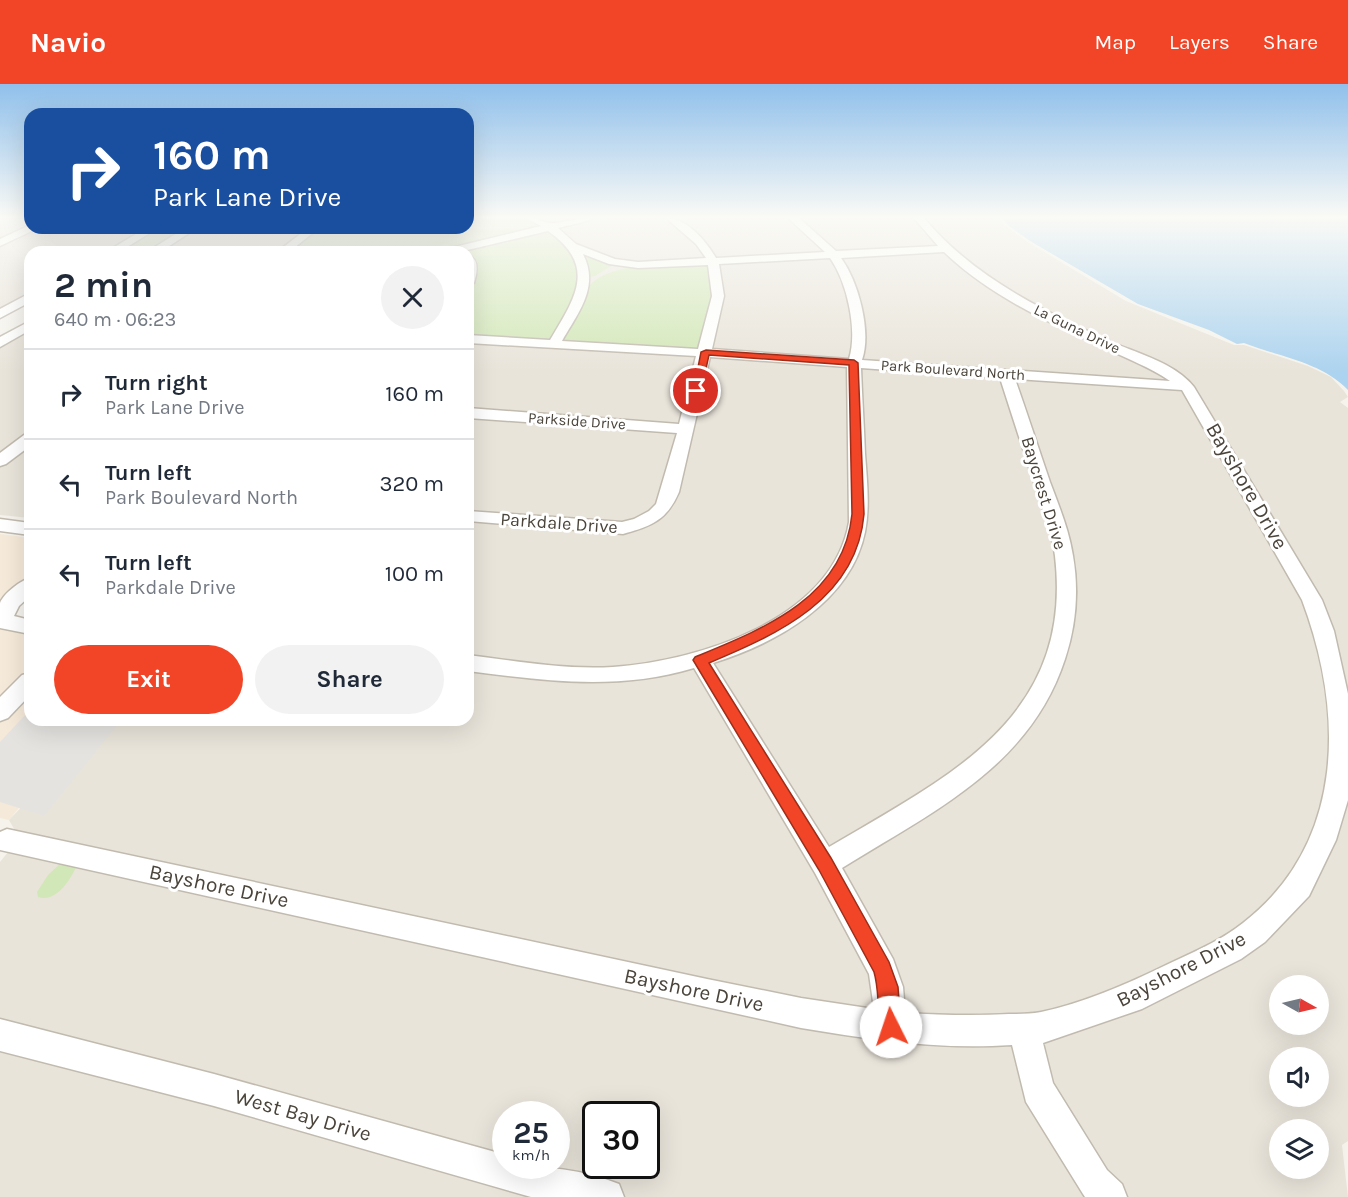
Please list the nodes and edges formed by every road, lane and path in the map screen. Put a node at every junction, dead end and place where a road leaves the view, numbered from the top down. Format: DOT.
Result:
graph roads {
  1 [pos="582,270"];
  2 [pos="610,270"];
  3 [pos="715,270"];
  4 [pos="844,270"];
  5 [pos="974,270"];
  6 [pos="584,287"];
  7 [pos="24,301"];
  8 [pos="0,305"];
  9 [pos="15,306"];
  10 [pos="24,307"];
  11 [pos="3,318"];
  12 [pos="24,322"];
  13 [pos="24,327"];
  14 [pos="474,339"];
  15 [pos="0,343"];
  16 [pos="554,344"];
  17 [pos="706,352"];
  18 [pos="854,363"];
  19 [pos="1006,373"];
  20 [pos="1187,387"];
  21 [pos="474,413"];
  22 [pos="686,429"];
  23 [pos="24,442"];
  24 [pos="0,460"];
  25 [pos="474,516"];
  26 [pos="0,525"];
  27 [pos="24,528"];
  28 [pos="24,590"];
  29 [pos="24,626"];
  30 [pos="700,660"];
  31 [pos="474,664"];
  32 [pos="24,687"];
  33 [pos="0,712"];
  34 [pos="2,839"];
  35 [pos="825,864"];
  36 [pos="891,1027"];
  37 [pos="1024,1030"];
  38 [pos="0,1035"];
  39 [pos="606,1197"];
  40 [pos="1108,1197"];
  1 -- 6 [label="street"];
  2 -- 6 [label="street"];
  3 -- 17 [label="street, Parkdale Drive"];
  4 -- 18 [label="street"];
  5 -- 20 [label="street, La Guna Drive"];
  6 -- 16 [label="street"];
  7 -- 9 [label="street"];
  8 -- 9 [label="street"];
  9 -- 10 [label="street"];
  9 -- 11 [label="street"];
  11 -- 12 [label="street"];
  13 -- 15 [label="street"];
  14 -- 16 [label="street, Park Boulevard North"];
  16 -- 17 [label="street, Park Boulevard North"];
  17 -- 18 [label="street, Park Boulevard North"];
  17 -- 22 [label="street, Parkdale Drive"];
  18 -- 19 [label="street, Park Boulevard North"];
  18 -- 30 [label="street"];
  19 -- 20 [label="street, Park Boulevard North"];
  19 -- 35 [label="street, Baycrest Drive"];
  20 -- 37 [label="street, Bayshore Drive"];
  21 -- 22 [label="street, Parkside Drive"];
  22 -- 25 [label="street, Parkdale Drive"];
  23 -- 24 [label="street"];
  26 -- 27 [label="street"];
  28 -- 29 [label="street"];
  30 -- 31 [label="street"];
  30 -- 35 [label="street"];
  32 -- 33 [label="street"];
  34 -- 36 [label="street, Bayshore Drive"];
  35 -- 36 [label="street"];
  36 -- 37 [label="street, Bayshore Drive"];
  37 -- 40 [label="street"];
  38 -- 39 [label="street, West Bay Drive"];
}
